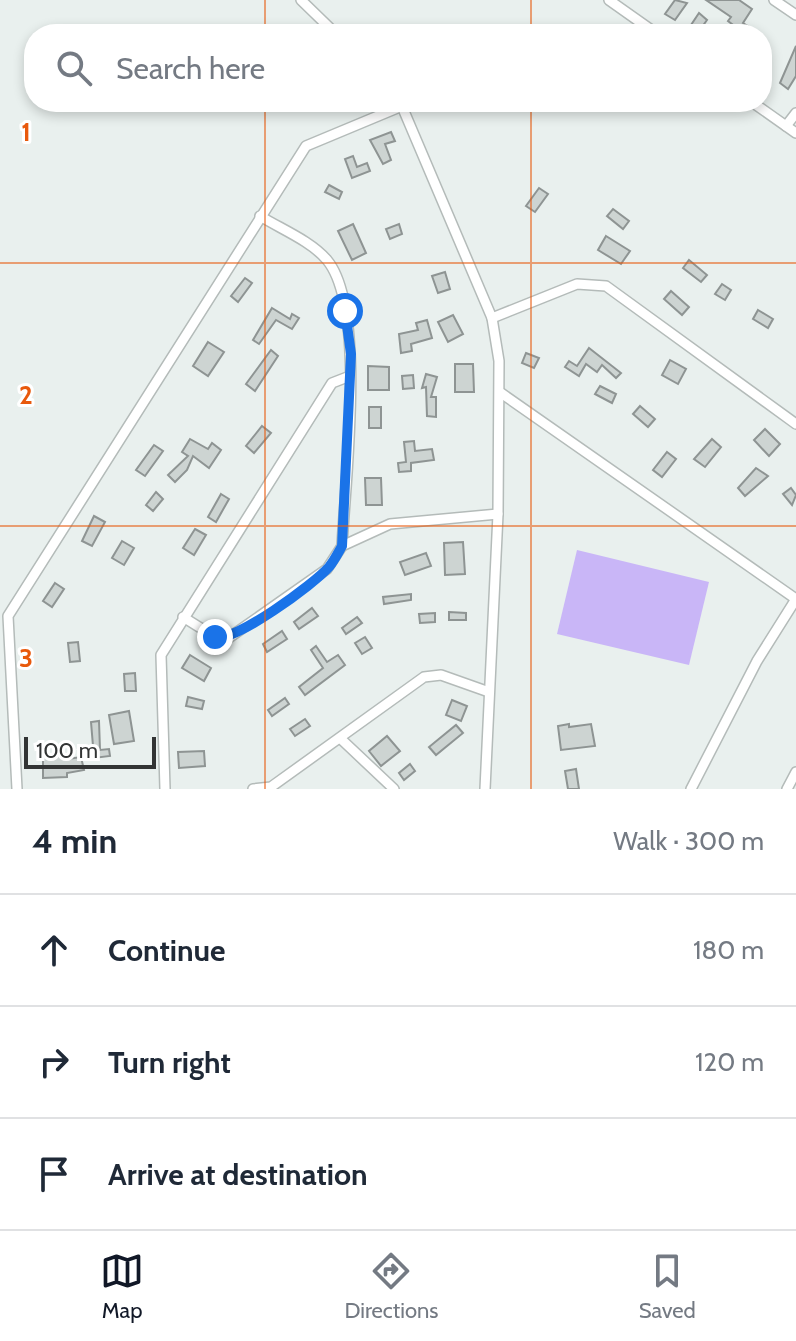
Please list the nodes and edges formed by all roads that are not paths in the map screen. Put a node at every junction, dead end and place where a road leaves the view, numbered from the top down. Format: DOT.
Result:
graph roads {
  1 [pos="301,0"];
  2 [pos="609,0"];
  3 [pos="774,0"];
  4 [pos="796,15"];
  5 [pos="326,24"];
  6 [pos="643,24"];
  7 [pos="381,112"];
  8 [pos="404,112"];
  9 [pos="766,112"];
  10 [pos="796,113"];
  11 [pos="786,126"];
  12 [pos="796,133"];
  13 [pos="260,216"];
  14 [pos="492,318"];
  15 [pos="350,376"];
  16 [pos="501,393"];
  17 [pos="796,424"];
  18 [pos="498,514"];
  19 [pos="342,546"];
  20 [pos="796,599"];
  21 [pos="183,617"];
  22 [pos="489,692"];
  23 [pos="341,739"];
  24 [pos="796,772"];
  25 [pos="17,789"];
  26 [pos="165,789"];
  27 [pos="253,789"];
  28 [pos="394,789"];
  29 [pos="485,789"];
  30 [pos="691,789"];
  31 [pos="787,789"];
  1 -- 5 [label="street"];
  2 -- 6 [label="street"];
  3 -- 4 [label="street"];
  7 -- 13 [label="street"];
  8 -- 14 [label="street"];
  9 -- 11 [label="street"];
  10 -- 11 [label="street"];
  11 -- 12 [label="street"];
  13 -- 15 [label="street"];
  13 -- 25 [label="street"];
  14 -- 16 [label="street"];
  14 -- 17 [label="street"];
  15 -- 19 [label="street"];
  15 -- 21 [label="street"];
  16 -- 18 [label="street"];
  16 -- 20 [label="street"];
  18 -- 19 [label="street"];
  18 -- 22 [label="street"];
  19 -- 21 [label="street"];
  20 -- 30 [label="street"];
  21 -- 26 [label="street"];
  22 -- 23 [label="street"];
  22 -- 29 [label="street"];
  23 -- 27 [label="street"];
  23 -- 28 [label="street"];
  24 -- 31 [label="street"];
}
